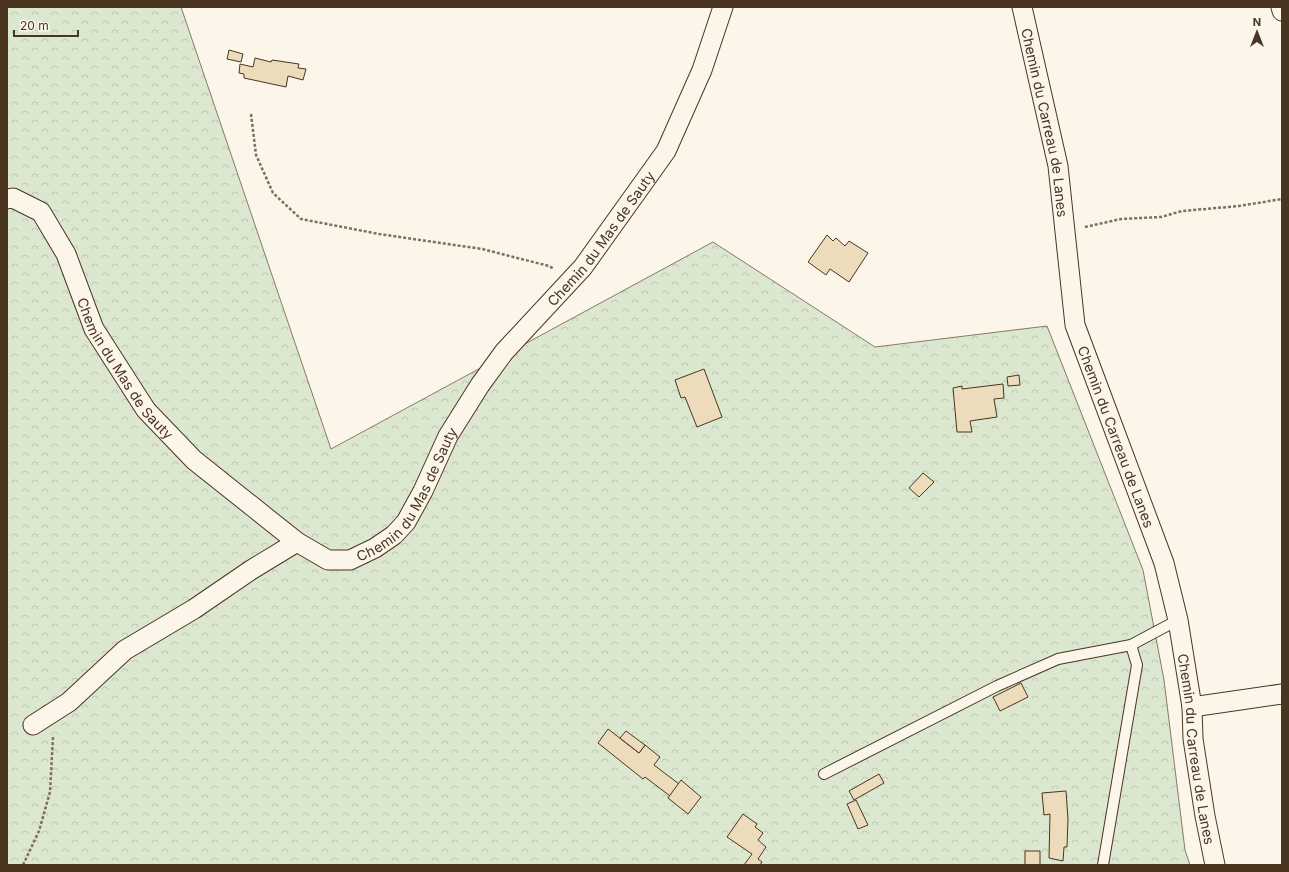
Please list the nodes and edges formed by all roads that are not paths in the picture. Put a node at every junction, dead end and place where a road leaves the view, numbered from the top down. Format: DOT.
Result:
graph roads {
  1 [pos="723,7"];
  2 [pos="1022,7"];
  3 [pos="1281,7"];
  4 [pos="1282,12"];
  5 [pos="7,199"];
  6 [pos="296,542"];
  7 [pos="1178,620"];
  8 [pos="1131,645"];
  9 [pos="1282,694"];
  10 [pos="1192,707"];
  11 [pos="33,725"];
  12 [pos="824,774"];
  13 [pos="1103,865"];
  14 [pos="1215,865"];
  1 -- 6 [label="street, Chemin du Mas de Sauty"];
  2 -- 7 [label="street, Chemin du Carreau de Lanes"];
  3 -- 4 [label="street"];
  5 -- 6 [label="street, Chemin du Mas de Sauty"];
  6 -- 11 [label="street"];
  7 -- 8 [label="lane"];
  7 -- 10 [label="street, Chemin du Carreau de Lanes"];
  8 -- 12 [label="lane"];
  8 -- 13 [label="lane"];
  9 -- 10 [label="street"];
  10 -- 14 [label="street, Chemin du Carreau de Lanes"];
}
